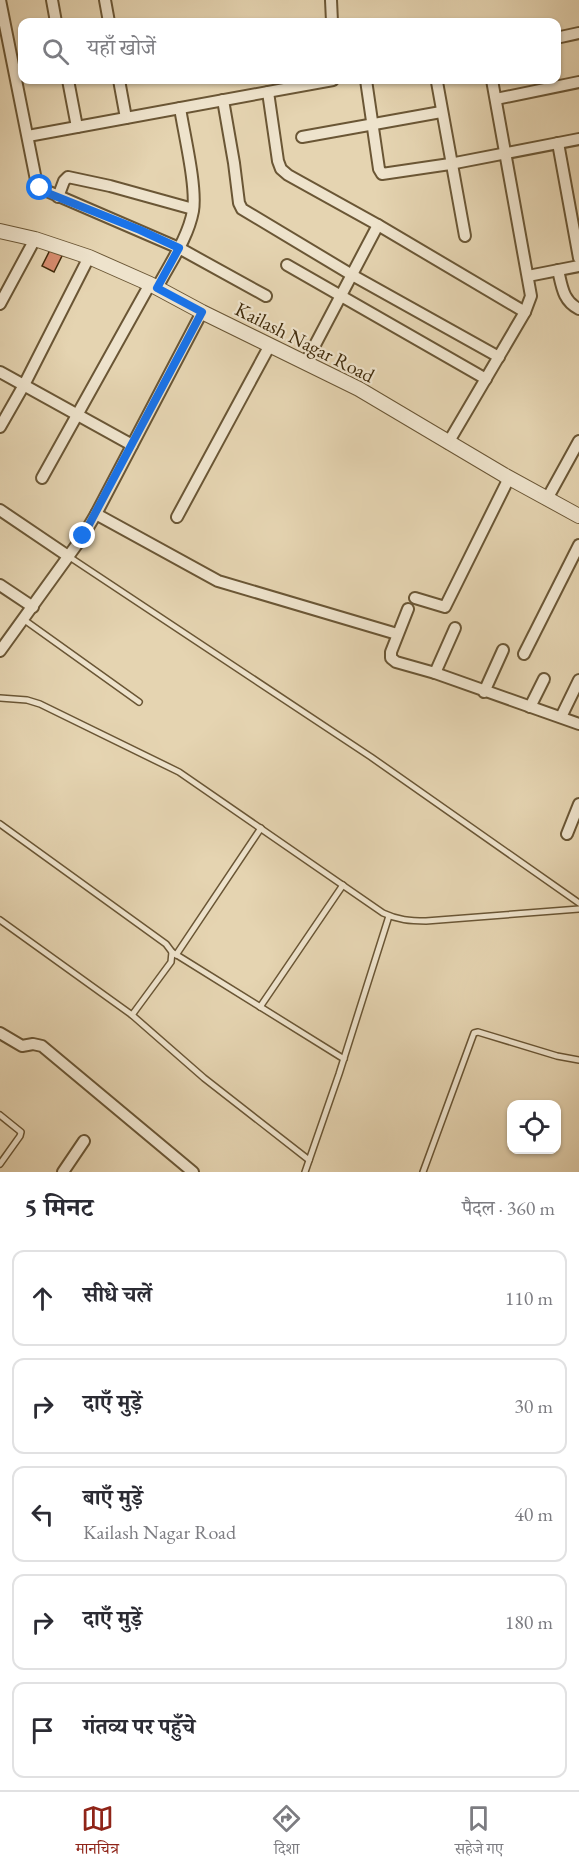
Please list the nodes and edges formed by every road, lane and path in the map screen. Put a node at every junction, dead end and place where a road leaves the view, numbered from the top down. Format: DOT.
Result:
graph roads {
  1 [pos="0,0"];
  2 [pos="52,0"];
  3 [pos="105,0"];
  4 [pos="331,0"];
  5 [pos="55,18"];
  6 [pos="108,18"];
  7 [pos="332,18"];
  8 [pos="579,33"];
  9 [pos="561,37"];
  10 [pos="579,82"];
  11 [pos="69,84"];
  12 [pos="120,84"];
  13 [pos="311,84"];
  14 [pos="367,84"];
  15 [pos="436,84"];
  16 [pos="493,84"];
  17 [pos="268,92"];
  18 [pos="496,99"];
  19 [pos="223,100"];
  20 [pos="180,108"];
  21 [pos="441,112"];
  22 [pos="126,118"];
  23 [pos="373,125"];
  24 [pos="77,127"];
  25 [pos="28,136"];
  26 [pos="302,137"];
  27 [pos="579,139"];
  28 [pos="558,143"];
  29 [pos="506,153"];
  30 [pos="450,164"];
  31 [pos="58,197"];
  32 [pos="193,209"];
  33 [pos="378,225"];
  34 [pos="0,231"];
  35 [pos="465,236"];
  36 [pos="35,239"];
  37 [pos="179,248"];
  38 [pos="89,257"];
  39 [pos="579,258"];
  40 [pos="287,264"];
  41 [pos="579,266"];
  42 [pos="558,270"];
  43 [pos="352,274"];
  44 [pos="528,276"];
  45 [pos="154,286"];
  46 [pos="266,296"];
  47 [pos="341,296"];
  48 [pos="0,304"];
  49 [pos="579,309"];
  50 [pos="202,312"];
  51 [pos="525,312"];
  52 [pos="270,345"];
  53 [pos="499,357"];
  54 [pos="306,362"];
  55 [pos="0,372"];
  56 [pos="486,379"];
  57 [pos="24,385"];
  58 [pos="77,415"];
  59 [pos="0,427"];
  60 [pos="448,443"];
  61 [pos="132,445"];
  62 [pos="578,445"];
  63 [pos="42,478"];
  64 [pos="508,478"];
  65 [pos="547,499"];
  66 [pos="0,510"];
  67 [pos="96,514"];
  68 [pos="579,516"];
  69 [pos="177,517"];
  70 [pos="579,545"];
  71 [pos="68,556"];
  72 [pos="0,585"];
  73 [pos="415,598"];
  74 [pos="33,607"];
  75 [pos="408,609"];
  76 [pos="23,619"];
  77 [pos="455,628"];
  78 [pos="397,634"];
  79 [pos="503,650"];
  80 [pos="0,651"];
  81 [pos="524,654"];
  82 [pos="435,673"];
  83 [pos="544,679"];
  84 [pos="579,680"];
  85 [pos="484,692"];
  86 [pos="0,698"];
  87 [pos="139,702"];
  88 [pos="530,707"];
  89 [pos="561,717"];
  90 [pos="579,724"];
  91 [pos="579,804"];
  92 [pos="0,824"];
  93 [pos="261,828"];
  94 [pos="567,834"];
  95 [pos="343,885"];
  96 [pos="579,903"];
  97 [pos="579,909"];
  98 [pos="388,916"];
  99 [pos="0,920"];
  100 [pos="174,953"];
  101 [pos="260,1007"];
  102 [pos="132,1015"];
  103 [pos="0,1033"];
  104 [pos="344,1059"];
  105 [pos="579,1060"];
  106 [pos="0,1115"];
  107 [pos="84,1141"];
  108 [pos="309,1160"];
  109 [pos="0,1164"];
  110 [pos="63,1172"];
  111 [pos="194,1172"];
  112 [pos="305,1172"];
  113 [pos="423,1172"];
  1 -- 25 [label="street"];
  2 -- 5 [label="street"];
  3 -- 6 [label="street"];
  4 -- 7 [label="street"];
  8 -- 9 [label="street"];
  10 -- 18 [label="street"];
  11 -- 24 [label="street"];
  12 -- 22 [label="street"];
  13 -- 17 [label="street"];
  14 -- 23 [label="street"];
  15 -- 21 [label="street"];
  16 -- 18 [label="street"];
  17 -- 19 [label="street"];
  17 -- 33 [label="street"];
  18 -- 29 [label="street"];
  19 -- 20 [label="street"];
  19 -- 43 [label="street"];
  20 -- 22 [label="street"];
  20 -- 32 [label="street"];
  21 -- 23 [label="street"];
  21 -- 30 [label="street"];
  22 -- 24 [label="street"];
  23 -- 26 [label="street"];
  23 -- 30 [label="street"];
  24 -- 25 [label="street"];
  25 -- 31 [label="street"];
  27 -- 28 [label="street"];
  28 -- 29 [label="street"];
  28 -- 39 [label="street"];
  29 -- 30 [label="street"];
  29 -- 44 [label="street"];
  30 -- 35 [label="street"];
  31 -- 32 [label="street"];
  31 -- 37 [label="street"];
  32 -- 37 [label="street"];
  33 -- 43 [label="street"];
  33 -- 51 [label="street"];
  34 -- 36 [label="street, Kailash Nagar Road"];
  36 -- 38 [label="street, Kailash Nagar Road"];
  36 -- 48 [label="street"];
  37 -- 45 [label="street"];
  37 -- 46 [label="street"];
  38 -- 45 [label="street, Kailash Nagar Road"];
  38 -- 57 [label="street"];
  40 -- 47 [label="street"];
  41 -- 42 [label="street"];
  42 -- 44 [label="street"];
  42 -- 49 [label="street"];
  43 -- 47 [label="street"];
  43 -- 53 [label="street"];
  44 -- 51 [label="street"];
  45 -- 50 [label="street, Kailash Nagar Road"];
  45 -- 58 [label="street"];
  47 -- 54 [label="street"];
  47 -- 56 [label="street"];
  50 -- 52 [label="street, Kailash Nagar Road"];
  50 -- 61 [label="street"];
  51 -- 53 [label="street"];
  52 -- 54 [label="street, Kailash Nagar Road"];
  52 -- 69 [label="street"];
  53 -- 56 [label="street"];
  54 -- 60 [label="street, Kailash Nagar Road"];
  55 -- 57 [label="street"];
  56 -- 60 [label="street"];
  57 -- 58 [label="street"];
  57 -- 59 [label="street"];
  58 -- 61 [label="street"];
  58 -- 63 [label="street"];
  60 -- 64 [label="street, Kailash Nagar Road"];
  61 -- 67 [label="street"];
  62 -- 65 [label="street"];
  64 -- 65 [label="street, Kailash Nagar Road"];
  64 -- 73 [label="street"];
  65 -- 68 [label="street, Kailash Nagar Road"];
  66 -- 71 [label="street"];
  67 -- 71 [label="street"];
  67 -- 78 [label="street"];
  70 -- 81 [label="street"];
  71 -- 74 [label="street"];
  71 -- 96 [label="lane"];
  72 -- 74 [label="street"];
  74 -- 76 [label="street"];
  75 -- 78 [label="street"];
  76 -- 80 [label="street"];
  76 -- 87 [label="lane"];
  77 -- 82 [label="street"];
  78 -- 82 [label="street"];
  79 -- 85 [label="street"];
  82 -- 85 [label="street"];
  83 -- 88 [label="street"];
  84 -- 89 [label="street"];
  85 -- 88 [label="street"];
  86 -- 93 [label="lane"];
  88 -- 89 [label="street"];
  89 -- 90 [label="street"];
  91 -- 94 [label="street"];
  92 -- 100 [label="lane"];
  93 -- 95 [label="lane"];
  93 -- 100 [label="lane"];
  95 -- 98 [label="lane"];
  95 -- 101 [label="lane"];
  97 -- 98 [label="lane"];
  98 -- 104 [label="lane"];
  99 -- 102 [label="lane"];
  100 -- 101 [label="lane"];
  100 -- 102 [label="lane"];
  101 -- 104 [label="lane"];
  102 -- 108 [label="lane"];
  103 -- 111 [label="street"];
  104 -- 108 [label="lane"];
  105 -- 113 [label="lane"];
  106 -- 109 [label="lane"];
  107 -- 110 [label="street"];
  108 -- 112 [label="lane"];
}
